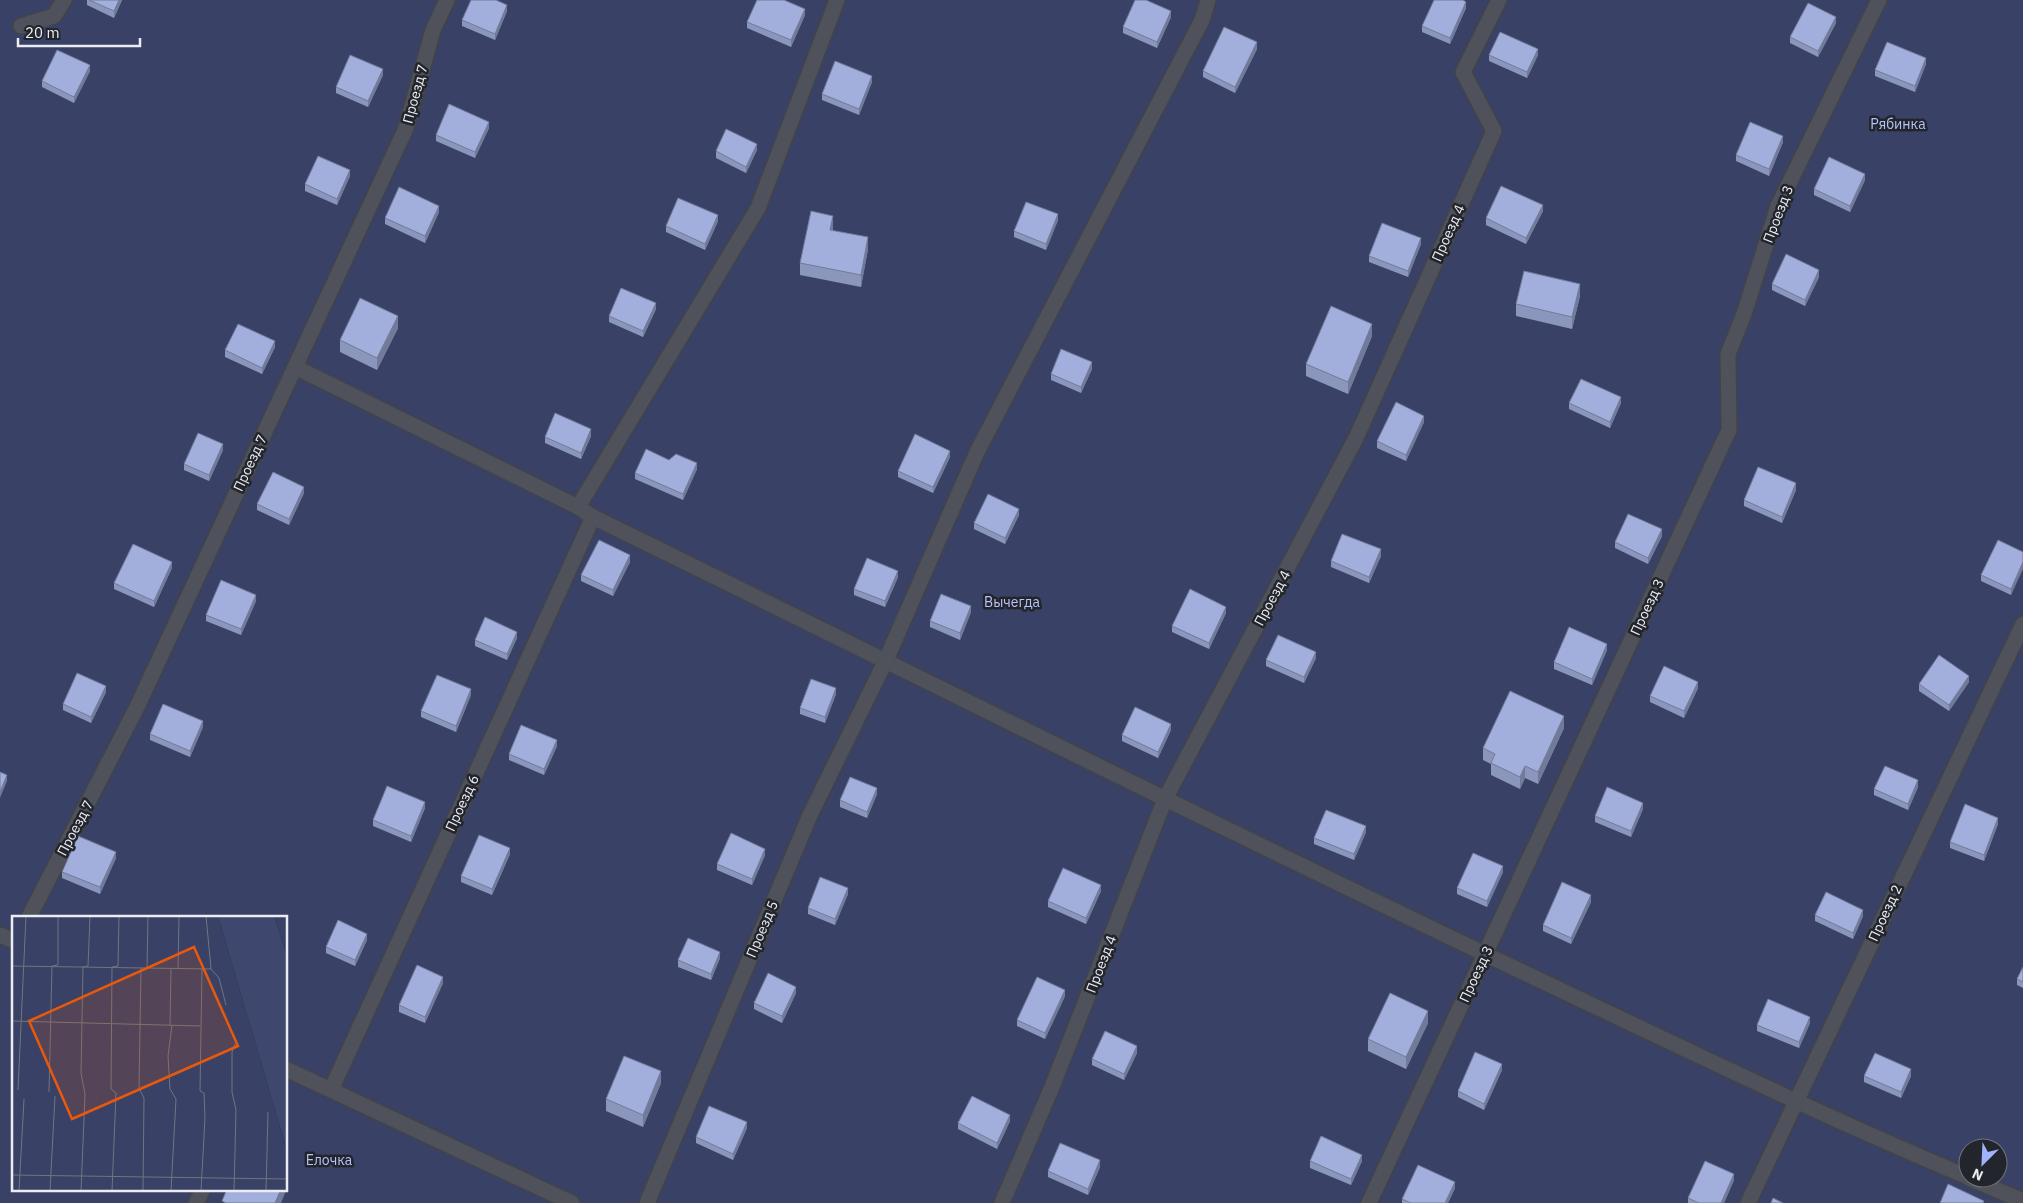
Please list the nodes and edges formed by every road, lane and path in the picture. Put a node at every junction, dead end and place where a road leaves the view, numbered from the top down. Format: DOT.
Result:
graph roads {
  1 [pos="64,0"];
  2 [pos="447,0"];
  3 [pos="837,0"];
  4 [pos="1208,0"];
  5 [pos="1499,0"];
  6 [pos="1879,0"];
  7 [pos="21,26"];
  8 [pos="295,367"];
  9 [pos="578,507"];
  10 [pos="593,517"];
  11 [pos="2023,624"];
  12 [pos="886,660"];
  13 [pos="1165,799"];
  14 [pos="30,916"];
  15 [pos="0,935"];
  16 [pos="12,940"];
  17 [pos="1485,954"];
  18 [pos="288,1070"];
  19 [pos="331,1090"];
  20 [pos="1796,1102"];
  21 [pos="1958,1173"];
  22 [pos="1992,1188"];
  23 [pos="202,1190"];
  24 [pos="2023,1201"];
  25 [pos="196,1203"];
  26 [pos="572,1203"];
  27 [pos="647,1203"];
  28 [pos="1002,1203"];
  29 [pos="1369,1203"];
  30 [pos="1748,1203"];
  1 -- 7 [label="street"];
  2 -- 8 [label="street, Проезд 7"];
  3 -- 9 [label="street"];
  4 -- 12 [label="street, Проезд 5"];
  5 -- 13 [label="street, Проезд 4"];
  6 -- 17 [label="street, Проезд 3"];
  8 -- 9 [label="street"];
  8 -- 14 [label="street, Проезд 7"];
  9 -- 10 [label="street"];
  10 -- 12 [label="street"];
  10 -- 19 [label="street, Проезд 6"];
  11 -- 20 [label="street, Проезд 2"];
  12 -- 13 [label="street"];
  12 -- 27 [label="street, Проезд 5"];
  13 -- 17 [label="street"];
  13 -- 28 [label="street, Проезд 4"];
  15 -- 16 [label="street"];
  17 -- 20 [label="street"];
  17 -- 29 [label="street, Проезд 3"];
  18 -- 19 [label="street"];
  19 -- 26 [label="street"];
  20 -- 21 [label="street"];
  20 -- 30 [label="street, Проезд 2"];
  22 -- 24 [label="street"];
  23 -- 25 [label="street"];
}
